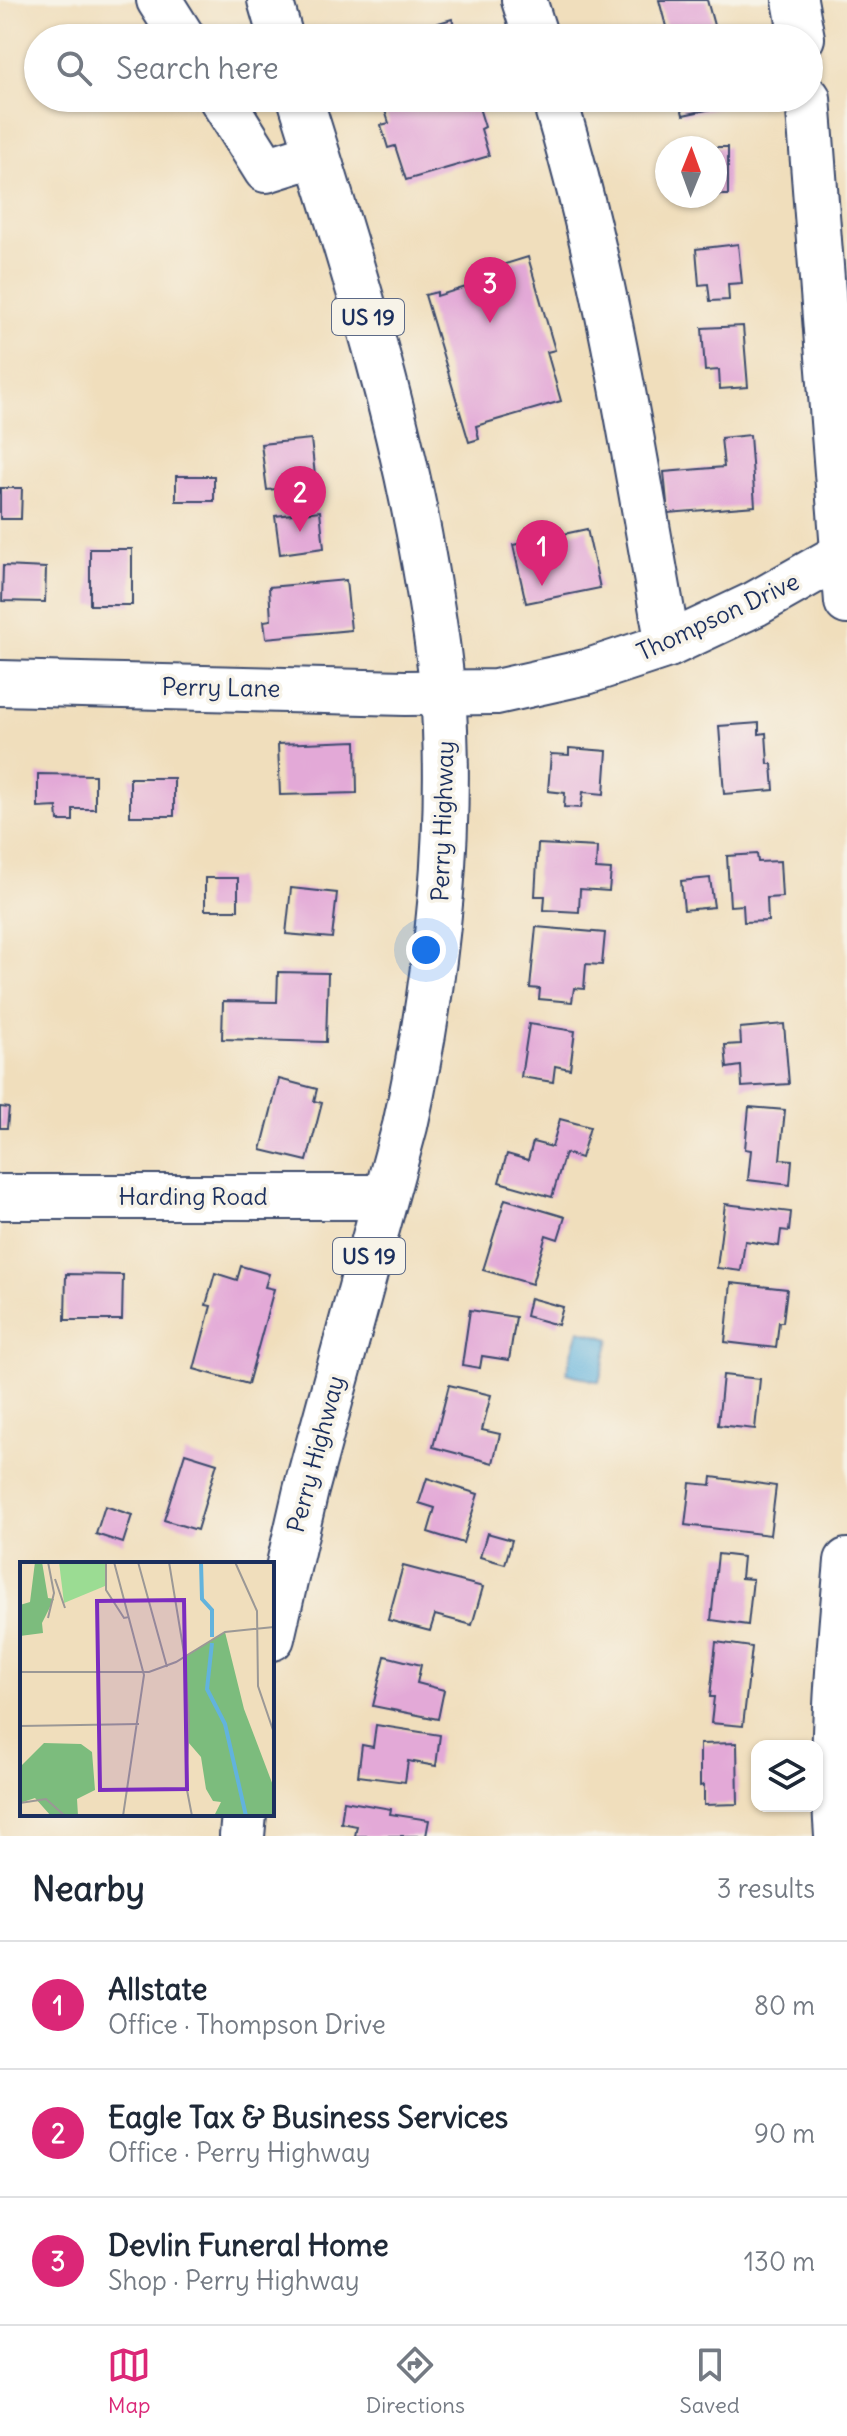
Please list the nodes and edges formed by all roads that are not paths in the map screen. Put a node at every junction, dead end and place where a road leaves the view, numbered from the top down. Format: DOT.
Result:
graph roads {
  1 [pos="159,0"];
  2 [pos="270,0"];
  3 [pos="524,0"];
  4 [pos="795,0"];
  5 [pos="174,24"];
  6 [pos="277,24"];
  7 [pos="532,24"];
  8 [pos="799,24"];
  9 [pos="230,112"];
  10 [pos="304,112"];
  11 [pos="558,112"];
  12 [pos="809,112"];
  13 [pos="317,154"];
  14 [pos="845,553"];
  15 [pos="847,602"];
  16 [pos="668,645"];
  17 [pos="0,683"];
  18 [pos="443,693"];
  19 [pos="0,1197"];
  20 [pos="385,1197"];
  21 [pos="847,1561"];
  22 [pos="274,1629"];
  23 [pos="244,1816"];
  24 [pos="242,1836"];
  25 [pos="837,1836"];
  1 -- 5 [label="street"];
  2 -- 6 [label="street"];
  3 -- 7 [label="street"];
  4 -- 8 [label="street"];
  9 -- 13 [label="street"];
  10 -- 13 [label="street, Perry Highway / US 19"];
  11 -- 16 [label="street"];
  12 -- 14 [label="street"];
  13 -- 18 [label="street, Perry Highway / US 19"];
  14 -- 15 [label="street"];
  14 -- 16 [label="street, Thompson Drive"];
  16 -- 18 [label="street, Thompson Drive"];
  17 -- 18 [label="street, Perry Lane"];
  18 -- 20 [label="street, Perry Highway / US 19"];
  19 -- 20 [label="street, Harding Road"];
  20 -- 22 [label="street, Perry Highway / US 19"];
  21 -- 25 [label="street"];
  23 -- 24 [label="street"];
}
